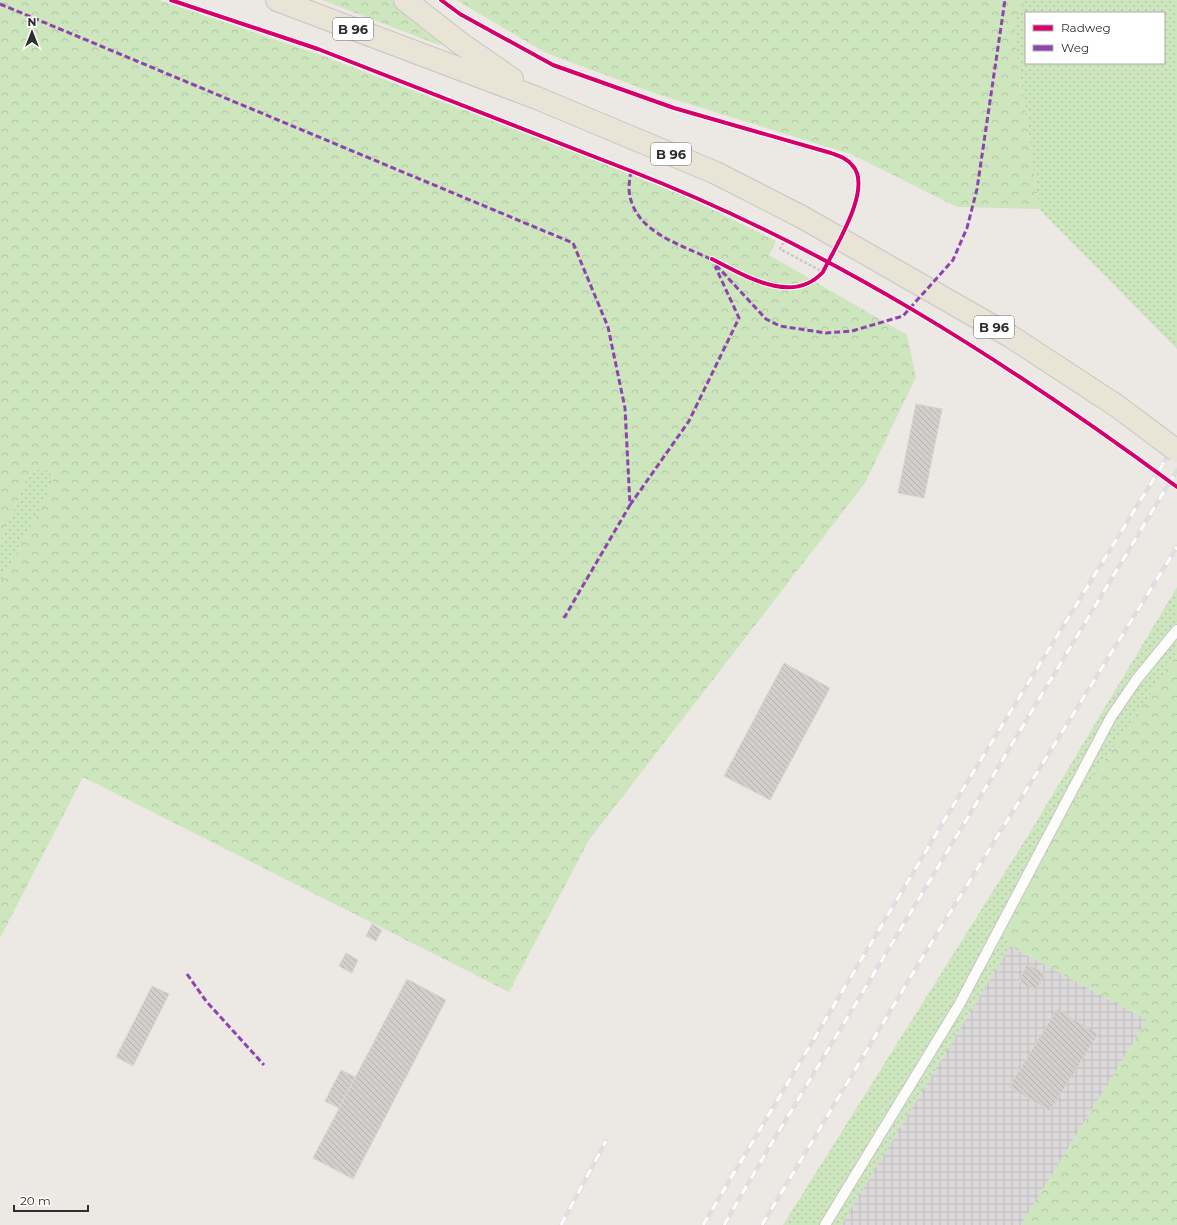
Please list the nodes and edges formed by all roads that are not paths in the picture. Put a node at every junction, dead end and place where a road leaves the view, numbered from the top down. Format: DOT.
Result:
graph roads {
  1 [pos="278,0"];
  2 [pos="406,0"];
  3 [pos="538,98"];
  4 [pos="1177,451"];
  5 [pos="1177,630"];
  6 [pos="825,1225"];
  1 -- 3 [label="main road, B 96"];
  2 -- 3 [label="main road, B 96"];
  3 -- 4 [label="main road, B 96, bridge"];
  5 -- 6 [label="lane"];
}
